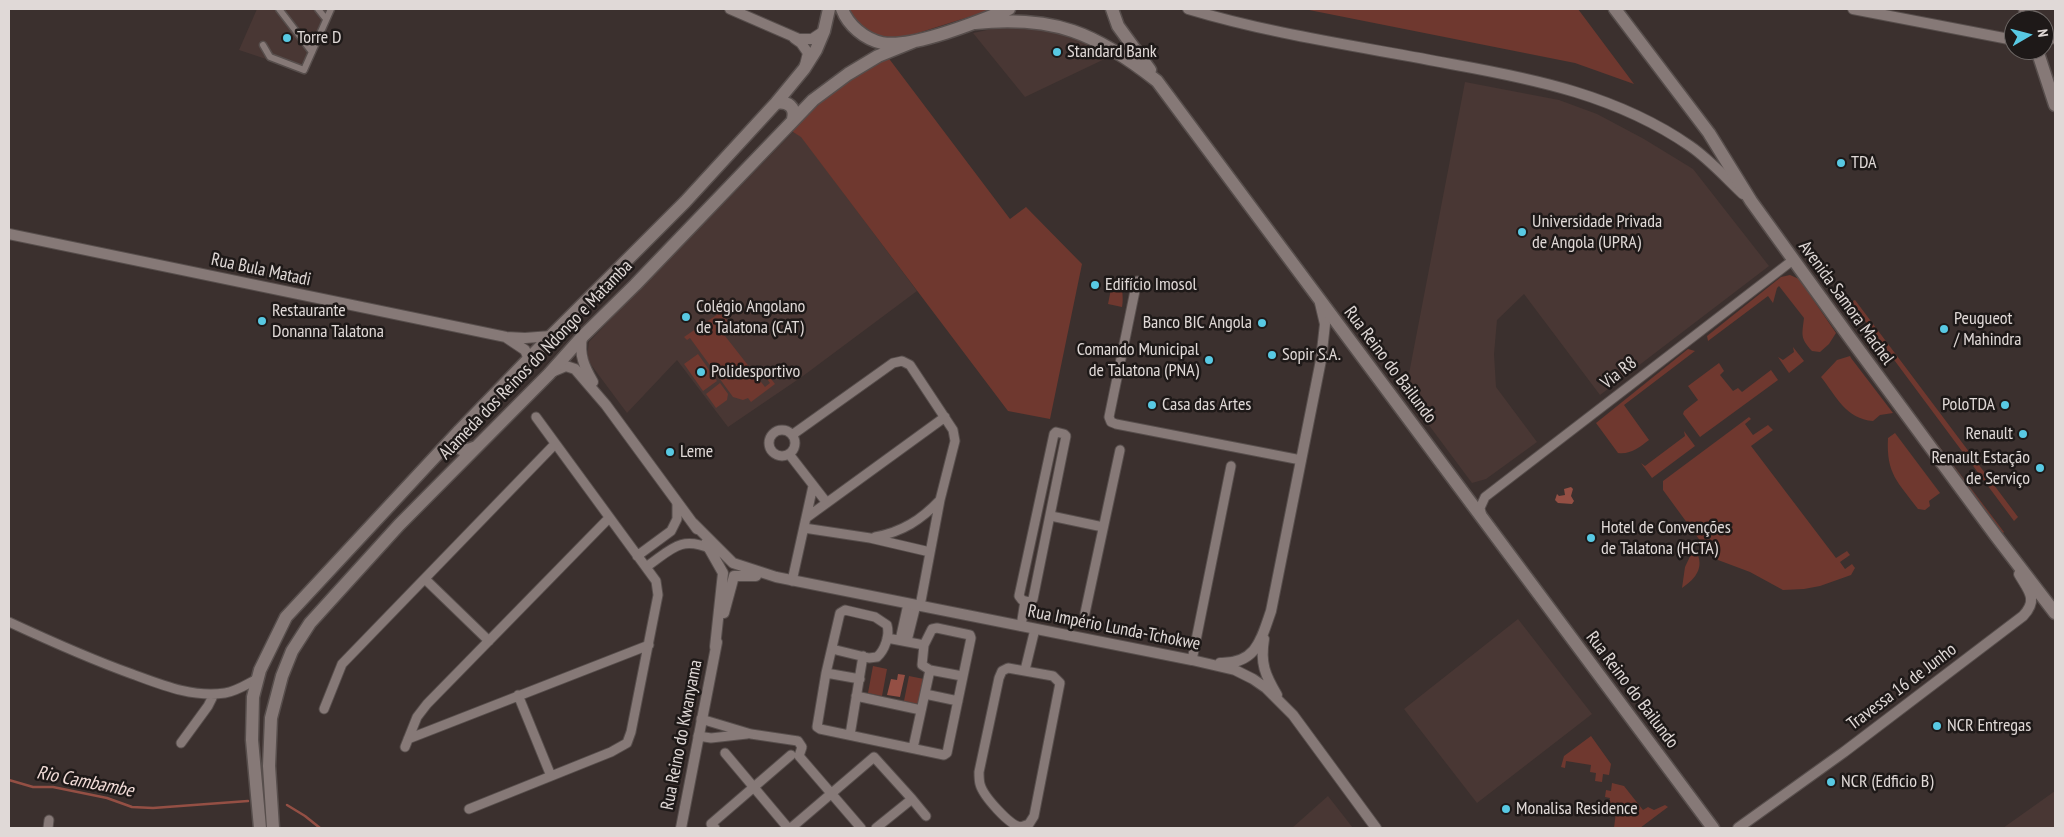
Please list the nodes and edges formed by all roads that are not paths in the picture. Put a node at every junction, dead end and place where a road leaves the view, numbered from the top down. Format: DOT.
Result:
graph roads {
  1 [pos="279,9"];
  2 [pos="318,9"];
  3 [pos="330,9"];
  4 [pos="730,9"];
  5 [pos="829,9"];
  6 [pos="842,9"];
  7 [pos="1009,9"];
  8 [pos="1112,9"];
  9 [pos="1188,9"];
  10 [pos="1615,9"];
  11 [pos="1853,9"];
  12 [pos="326,19"];
  13 [pos="975,23"];
  14 [pos="824,31"];
  15 [pos="785,32"];
  16 [pos="2004,38"];
  17 [pos="914,41"];
  18 [pos="263,45"];
  19 [pos="312,52"];
  20 [pos="2040,60"];
  21 [pos="804,69"];
  22 [pos="1157,81"];
  23 [pos="776,103"];
  24 [pos="2055,105"];
  25 [pos="793,119"];
  26 [pos="1751,201"];
  27 [pos="9,234"];
  28 [pos="1793,260"];
  29 [pos="609,278"];
  30 [pos="1137,281"];
  31 [pos="1315,293"];
  32 [pos="624,296"];
  33 [pos="551,336"];
  34 [pos="582,337"];
  35 [pos="506,338"];
  36 [pos="529,359"];
  37 [pos="549,374"];
  38 [pos="606,405"];
  39 [pos="536,417"];
  40 [pos="945,417"];
  41 [pos="459,431"];
  42 [pos="792,435"];
  43 [pos="555,444"];
  44 [pos="476,447"];
  45 [pos="1120,450"];
  46 [pos="789,454"];
  47 [pos="1301,460"];
  48 [pos="1231,466"];
  49 [pos="813,486"];
  50 [pos="940,500"];
  51 [pos="677,503"];
  52 [pos="827,503"];
  53 [pos="1051,516"];
  54 [pos="609,518"];
  55 [pos="806,518"];
  56 [pos="1484,521"];
  57 [pos="694,523"];
  58 [pos="1103,527"];
  59 [pos="804,528"];
  60 [pos="671,531"];
  61 [pos="870,538"];
  62 [pos="680,543"];
  63 [pos="2005,548"];
  64 [pos="711,549"];
  65 [pos="930,552"];
  66 [pos="637,556"];
  67 [pos="733,563"];
  68 [pos="646,567"];
  69 [pos="722,573"];
  70 [pos="734,576"];
  71 [pos="776,577"];
  72 [pos="425,578"];
  73 [pos="792,581"];
  74 [pos="1025,601"];
  75 [pos="915,605"];
  76 [pos="1271,611"];
  77 [pos="1085,613"];
  78 [pos="2055,613"];
  79 [pos="286,617"];
  80 [pos="9,622"];
  81 [pos="1021,626"];
  82 [pos="1035,629"];
  83 [pos="303,633"];
  84 [pos="887,638"];
  85 [pos="489,641"];
  86 [pos="904,641"];
  87 [pos="649,645"];
  88 [pos="924,645"];
  89 [pos="715,647"];
  90 [pos="832,649"];
  91 [pos="863,656"];
  92 [pos="1192,660"];
  93 [pos="1205,662"];
  94 [pos="930,670"];
  95 [pos="1025,670"];
  96 [pos="826,673"];
  97 [pos="962,676"];
  98 [pos="257,679"];
  99 [pos="860,679"];
  100 [pos="214,694"];
  101 [pos="925,694"];
  102 [pos="518,695"];
  103 [pos="856,696"];
  104 [pos="958,701"];
  105 [pos="427,704"];
  106 [pos="324,710"];
  107 [pos="921,710"];
  108 [pos="1292,715"];
  109 [pos="701,719"];
  110 [pos="714,722"];
  111 [pos="440,725"];
  112 [pos="752,734"];
  113 [pos="850,735"];
  114 [pos="698,736"];
  115 [pos="711,738"];
  116 [pos="181,742"];
  117 [pos="792,748"];
  118 [pos="913,748"];
  119 [pos="725,753"];
  120 [pos="551,776"];
  121 [pos="754,788"];
  122 [pos="831,792"];
  123 [pos="912,799"];
  124 [pos="469,809"];
  125 [pos="926,816"];
  126 [pos="260,828"];
  127 [pos="273,828"];
  128 [pos="681,828"];
  129 [pos="715,828"];
  130 [pos="789,828"];
  131 [pos="861,828"];
  132 [pos="876,828"];
  133 [pos="1376,828"];
  134 [pos="1713,828"];
  135 [pos="1738,828"];
  1 -- 19 [label="street"];
  2 -- 12 [label="street"];
  3 -- 12 [label="street"];
  4 -- 15 [label="street"];
  5 -- 14 [label="main road, Alameda dos Reinos do Ndongo e Matamba"];
  6 -- 17 [label="main road"];
  7 -- 13 [label="main road"];
  8 -- 22 [label="main road"];
  9 -- 26 [label="street"];
  10 -- 26 [label="main road, Avenida Samora Machel"];
  11 -- 16 [label="street"];
  12 -- 19 [label="street"];
  13 -- 17 [label="main road"];
  13 -- 22 [label="main road, Rua Reino do Bailundo"];
  14 -- 15 [label="street"];
  14 -- 21 [label="main road, Alameda dos Reinos do Ndongo e Matamba"];
  15 -- 21 [label="street"];
  17 -- 25 [label="main road, Alameda dos Reinos do Ndongo e Matamba"];
  18 -- 19 [label="street"];
  20 -- 24 [label="main road"];
  21 -- 23 [label="main road, Alameda dos Reinos do Ndongo e Matamba"];
  22 -- 31 [label="main road, Rua Reino do Bailundo"];
  23 -- 25 [label="main road"];
  23 -- 29 [label="main road, Alameda dos Reinos do Ndongo e Matamba"];
  25 -- 32 [label="main road, Alameda dos Reinos do Ndongo e Matamba"];
  26 -- 28 [label="main road, Avenida Samora Machel"];
  27 -- 35 [label="street, Rua Bula Matadi"];
  28 -- 56 [label="street, Via R8"];
  28 -- 63 [label="main road, Avenida Samora Machel"];
  29 -- 32 [label="main road"];
  29 -- 33 [label="main road, Alameda dos Reinos do Ndongo e Matamba"];
  30 -- 47 [label="street"];
  31 -- 47 [label="street"];
  31 -- 56 [label="main road, Rua Reino do Bailundo"];
  32 -- 34 [label="main road, Alameda dos Reinos do Ndongo e Matamba"];
  33 -- 35 [label="street, Rua Bula Matadi"];
  33 -- 36 [label="main road, Alameda dos Reinos do Ndongo e Matamba"];
  34 -- 37 [label="main road, Alameda dos Reinos do Ndongo e Matamba"];
  34 -- 38 [label="street, Rua Império Lunda-Tchokwe"];
  35 -- 36 [label="street, Rua Bula Matadi"];
  36 -- 41 [label="main road, Alameda dos Reinos do Ndongo e Matamba"];
  37 -- 38 [label="street, Rua Império Lunda-Tchokwe"];
  37 -- 44 [label="main road, Alameda dos Reinos do Ndongo e Matamba"];
  38 -- 51 [label="street, Rua Império Lunda-Tchokwe"];
  39 -- 43 [label="street"];
  40 -- 42 [label="street"];
  40 -- 50 [label="street"];
  40 -- 52 [label="street"];
  41 -- 44 [label="main road"];
  41 -- 79 [label="main road, Alameda dos Reinos do Ndongo e Matamba"];
  42 -- 46 [label="street"];
  42 -- 46 [label="street"];
  43 -- 54 [label="street"];
  43 -- 72 [label="street"];
  44 -- 83 [label="main road, Alameda dos Reinos do Ndongo e Matamba"];
  45 -- 58 [label="street"];
  46 -- 49 [label="street"];
  47 -- 76 [label="street"];
  48 -- 92 [label="street"];
  49 -- 52 [label="street"];
  49 -- 55 [label="street"];
  50 -- 61 [label="street"];
  50 -- 65 [label="street"];
  51 -- 57 [label="street, Rua Império Lunda-Tchokwe"];
  51 -- 60 [label="street"];
  52 -- 55 [label="street"];
  53 -- 58 [label="street"];
  53 -- 74 [label="street"];
  53 -- 74 [label="street"];
  54 -- 66 [label="street"];
  54 -- 85 [label="street"];
  55 -- 59 [label="street"];
  56 -- 134 [label="main road, Rua Reino do Bailundo"];
  57 -- 64 [label="street, Rua Império Lunda-Tchokwe"];
  57 -- 67 [label="street, Rua Império Lunda-Tchokwe"];
  58 -- 77 [label="street"];
  59 -- 61 [label="street"];
  59 -- 73 [label="street"];
  60 -- 62 [label="street"];
  60 -- 66 [label="street"];
  61 -- 65 [label="street"];
  62 -- 64 [label="street"];
  62 -- 68 [label="street"];
  63 -- 78 [label="main road, Avenida Samora Machel"];
  63 -- 135 [label="street, Travessa 16 de Junho"];
  64 -- 69 [label="street, Rua Império Lunda-Tchokwe"];
  65 -- 75 [label="street"];
  66 -- 68 [label="street"];
  67 -- 69 [label="street"];
  67 -- 70 [label="street"];
  67 -- 71 [label="street, Rua Império Lunda-Tchokwe"];
  68 -- 87 [label="street"];
  69 -- 70 [label="street, Rua Império Lunda-Tchokwe"];
  69 -- 89 [label="street, Rua Reino do Kwanyama"];
  70 -- 71 [label="street, Rua Império Lunda-Tchokwe"];
  70 -- 89 [label="street, Rua Reino do Kwanyama"];
  71 -- 73 [label="street, Rua Império Lunda-Tchokwe"];
  72 -- 85 [label="street"];
  72 -- 106 [label="street"];
  73 -- 75 [label="street, Rua Império Lunda-Tchokwe"];
  74 -- 81 [label="street"];
  75 -- 81 [label="street, Rua Império Lunda-Tchokwe"];
  75 -- 86 [label="street"];
  76 -- 93 [label="street"];
  76 -- 108 [label="street"];
  79 -- 83 [label="main road"];
  79 -- 98 [label="main road, Alameda dos Reinos do Ndongo e Matamba"];
  80 -- 100 [label="street"];
  81 -- 82 [label="street, Rua Império Lunda-Tchokwe"];
  82 -- 92 [label="street, Rua Império Lunda-Tchokwe"];
  82 -- 95 [label="street"];
  83 -- 127 [label="main road, Alameda dos Reinos do Ndongo e Matamba"];
  84 -- 86 [label="street"];
  84 -- 90 [label="street"];
  84 -- 91 [label="street"];
  85 -- 105 [label="street"];
  86 -- 88 [label="street"];
  87 -- 102 [label="street"];
  87 -- 120 [label="street"];
  88 -- 94 [label="street"];
  88 -- 97 [label="street"];
  89 -- 109 [label="street, Rua Reino do Kwanyama"];
  90 -- 91 [label="street"];
  90 -- 96 [label="street"];
  91 -- 99 [label="street"];
  92 -- 93 [label="street, Rua Império Lunda-Tchokwe"];
  93 -- 108 [label="street, Rua Império Lunda-Tchokwe"];
  94 -- 97 [label="street"];
  94 -- 101 [label="street"];
  95 -- 95 [label="street"];
  96 -- 99 [label="street"];
  96 -- 113 [label="street"];
  97 -- 104 [label="street"];
  98 -- 100 [label="street"];
  98 -- 126 [label="main road, Alameda dos Reinos do Ndongo e Matamba"];
  99 -- 103 [label="street"];
  100 -- 116 [label="street"];
  101 -- 104 [label="street"];
  101 -- 107 [label="street"];
  102 -- 111 [label="street"];
  102 -- 120 [label="street"];
  103 -- 107 [label="street"];
  103 -- 113 [label="street"];
  104 -- 118 [label="street"];
  105 -- 111 [label="street"];
  105 -- 111 [label="street"];
  107 -- 118 [label="street"];
  108 -- 133 [label="street, Rua Império Lunda-Tchokwe"];
  109 -- 110 [label="street"];
  109 -- 114 [label="street, Rua Reino do Kwanyama"];
  110 -- 112 [label="street"];
  110 -- 115 [label="street"];
  112 -- 115 [label="street"];
  112 -- 117 [label="street"];
  113 -- 118 [label="street"];
  114 -- 115 [label="street"];
  114 -- 128 [label="street, Rua Reino do Kwanyama"];
  117 -- 121 [label="street"];
  117 -- 122 [label="street"];
  119 -- 121 [label="street"];
  120 -- 124 [label="street"];
  121 -- 129 [label="street"];
  121 -- 130 [label="street"];
  122 -- 123 [label="street"];
  122 -- 130 [label="street"];
  122 -- 131 [label="street"];
  123 -- 125 [label="street"];
  123 -- 132 [label="street"];
}
